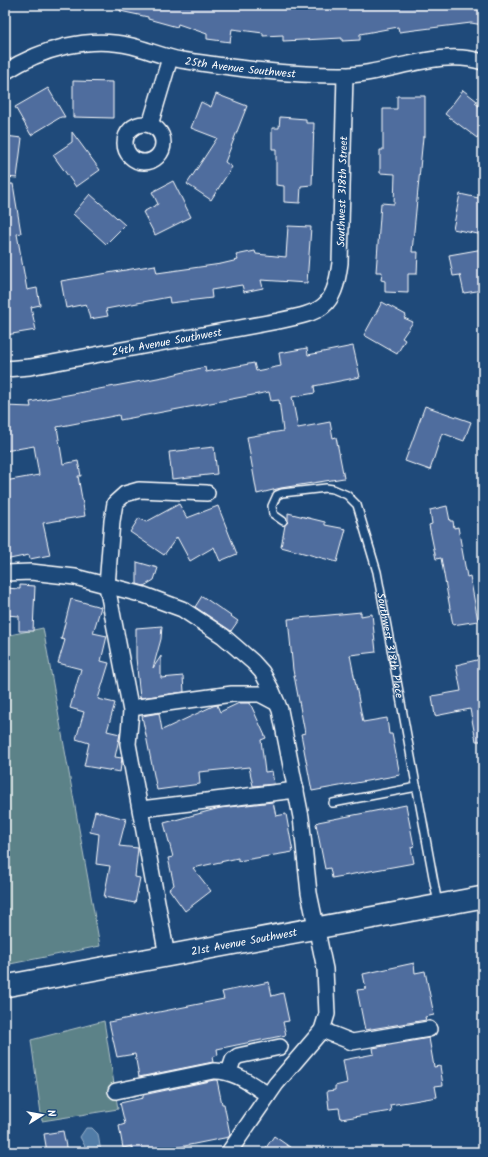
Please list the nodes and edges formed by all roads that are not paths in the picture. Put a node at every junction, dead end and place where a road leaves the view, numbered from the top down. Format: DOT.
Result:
graph roads {
  1 [pos="170,58"];
  2 [pos="483,62"];
  3 [pos="5,72"];
  4 [pos="345,75"];
  5 [pos="150,125"];
  6 [pos="326,306"];
  7 [pos="5,370"];
  8 [pos="207,493"];
  9 [pos="283,521"];
  10 [pos="5,573"];
  11 [pos="107,586"];
  12 [pos="277,703"];
  13 [pos="131,708"];
  14 [pos="417,787"];
  15 [pos="296,790"];
  16 [pos="333,803"];
  17 [pos="141,809"];
  18 [pos="483,897"];
  19 [pos="438,906"];
  20 [pos="317,928"];
  21 [pos="167,956"];
  22 [pos="5,986"];
  23 [pos="429,1029"];
  24 [pos="322,1030"];
  25 [pos="280,1047"];
  26 [pos="228,1072"];
  27 [pos="116,1091"];
  28 [pos="268,1095"];
  29 [pos="228,1152"];
  1 -- 3 [label="street, 25th Avenue Southwest"];
  1 -- 4 [label="street, 25th Avenue Southwest"];
  1 -- 5 [label="street"];
  2 -- 4 [label="street, 25th Avenue Southwest"];
  4 -- 6 [label="street, Southwest 318th Street"];
  6 -- 7 [label="street, 24th Avenue Southwest"];
  8 -- 11 [label="street"];
  9 -- 14 [label="lane, Southwest 318th Place"];
  10 -- 11 [label="street"];
  11 -- 12 [label="street"];
  11 -- 13 [label="street"];
  12 -- 13 [label="street"];
  12 -- 15 [label="street"];
  13 -- 17 [label="street"];
  14 -- 16 [label="lane"];
  14 -- 19 [label="lane, Southwest 318th Place"];
  15 -- 17 [label="street"];
  15 -- 20 [label="street"];
  17 -- 21 [label="street"];
  18 -- 19 [label="main road, 21st Avenue Southwest"];
  19 -- 20 [label="main road, 21st Avenue Southwest"];
  20 -- 21 [label="main road, 21st Avenue Southwest"];
  20 -- 24 [label="street"];
  21 -- 22 [label="main road, 21st Avenue Southwest"];
  23 -- 24 [label="street"];
  24 -- 28 [label="street"];
  25 -- 26 [label="street"];
  26 -- 27 [label="street"];
  26 -- 28 [label="street"];
  28 -- 29 [label="street"];
}
